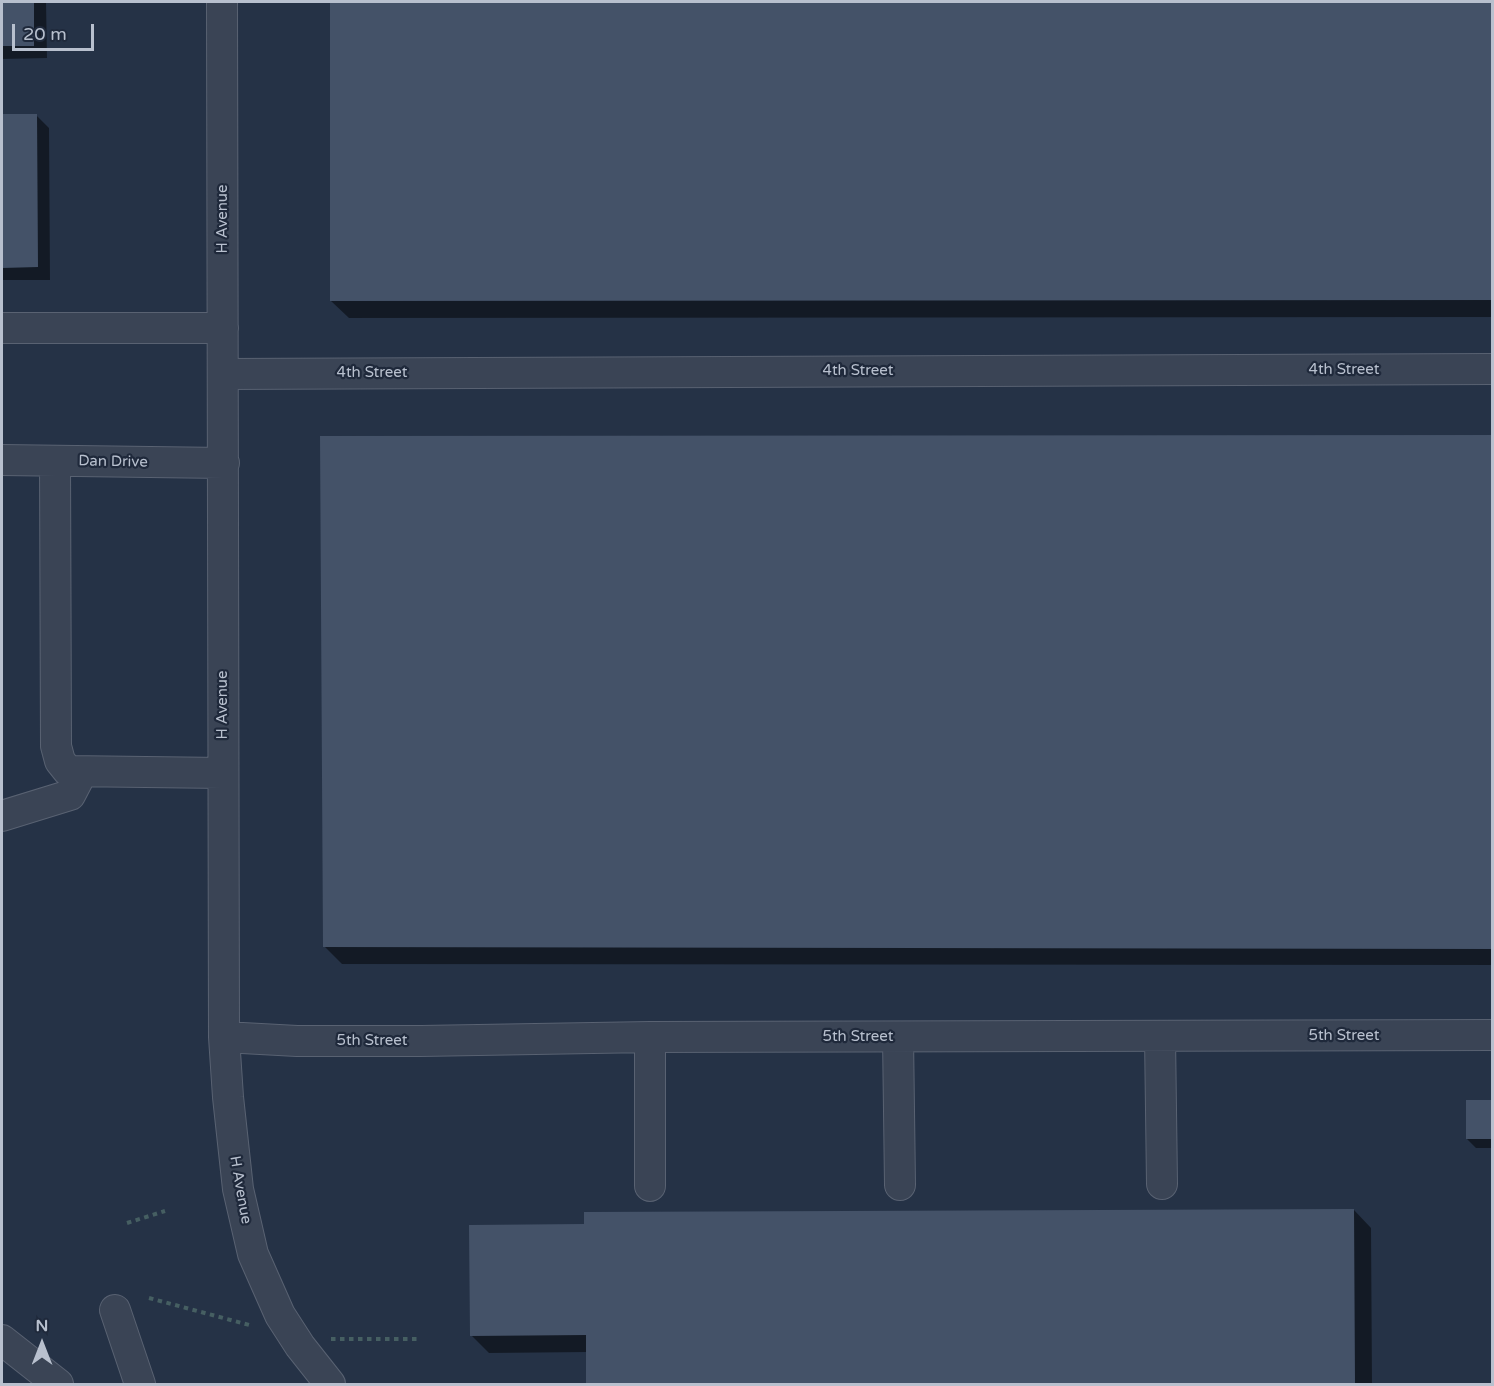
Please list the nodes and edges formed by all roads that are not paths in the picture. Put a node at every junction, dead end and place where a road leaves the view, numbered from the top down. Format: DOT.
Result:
graph roads {
  1 [pos="222,2"];
  2 [pos="2,328"];
  3 [pos="223,328"];
  4 [pos="1492,369"];
  5 [pos="223,374"];
  6 [pos="2,460"];
  7 [pos="55,461"];
  8 [pos="224,463"];
  9 [pos="82,772"];
  10 [pos="223,773"];
  11 [pos="2,816"];
  12 [pos="1492,1035"];
  13 [pos="1160,1036"];
  14 [pos="224,1037"];
  15 [pos="650,1037"];
  16 [pos="898,1037"];
  17 [pos="1162,1184"];
  18 [pos="900,1185"];
  19 [pos="650,1186"];
  20 [pos="115,1310"];
  21 [pos="2,1340"];
  22 [pos="58,1384"];
  23 [pos="140,1384"];
  24 [pos="330,1384"];
  1 -- 3 [label="lane, H Avenue"];
  2 -- 3 [label="lane"];
  3 -- 5 [label="lane, H Avenue"];
  4 -- 5 [label="lane, 4th Street"];
  5 -- 8 [label="lane, H Avenue"];
  6 -- 7 [label="lane, Dan Drive"];
  7 -- 8 [label="lane, Dan Drive"];
  7 -- 9 [label="lane"];
  8 -- 10 [label="lane, H Avenue"];
  9 -- 10 [label="lane"];
  9 -- 11 [label="lane"];
  10 -- 14 [label="lane, H Avenue"];
  12 -- 13 [label="lane, 5th Street"];
  13 -- 16 [label="lane, 5th Street"];
  13 -- 17 [label="lane"];
  14 -- 15 [label="lane, 5th Street"];
  14 -- 24 [label="lane, H Avenue"];
  15 -- 16 [label="lane, 5th Street"];
  15 -- 19 [label="lane"];
  16 -- 18 [label="lane"];
  20 -- 23 [label="lane"];
  21 -- 22 [label="lane"];
}
